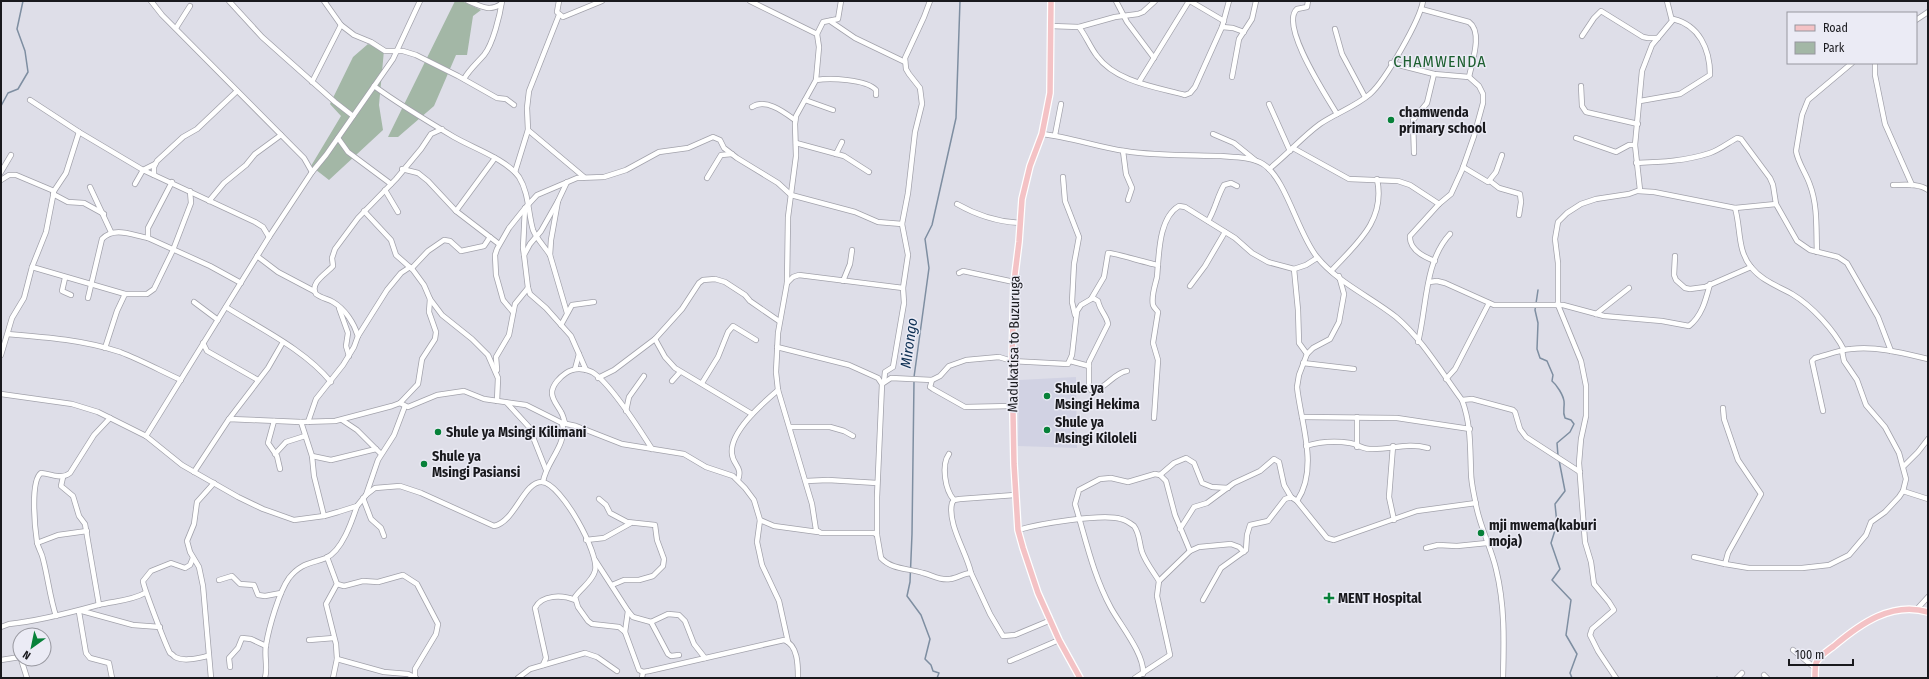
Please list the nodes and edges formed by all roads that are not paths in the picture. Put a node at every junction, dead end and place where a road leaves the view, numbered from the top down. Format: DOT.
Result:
graph roads {
  1 [pos="151,1"];
  2 [pos="229,1"];
  3 [pos="324,1"];
  4 [pos="420,1"];
  5 [pos="468,1"];
  6 [pos="559,1"];
  7 [pos="602,1"];
  8 [pos="749,1"];
  9 [pos="841,1"];
  10 [pos="930,1"];
  11 [pos="1051,1"];
  12 [pos="1116,1"];
  13 [pos="1155,1"];
  14 [pos="1190,1"];
  15 [pos="1229,1"];
  16 [pos="1256,1"];
  17 [pos="1308,1"];
  18 [pos="1423,1"];
  19 [pos="1667,1"];
  20 [pos="502,2"];
  21 [pos="190,6"];
  22 [pos="1421,9"];
  23 [pos="1928,12"];
  24 [pos="559,14"];
  25 [pos="1124,16"];
  26 [pos="1673,19"];
  27 [pos="1917,19"];
  28 [pos="830,21"];
  29 [pos="1224,21"];
  30 [pos="341,25"];
  31 [pos="1051,26"];
  32 [pos="1079,27"];
  33 [pos="1222,27"];
  34 [pos="176,28"];
  35 [pos="1335,29"];
  36 [pos="1244,32"];
  37 [pos="817,34"];
  38 [pos="1582,36"];
  39 [pos="1658,38"];
  40 [pos="398,51"];
  41 [pos="1154,58"];
  42 [pos="905,62"];
  43 [pos="1391,63"];
  44 [pos="1851,64"];
  45 [pos="1875,64"];
  46 [pos="1434,74"];
  47 [pos="1232,77"];
  48 [pos="1469,77"];
  49 [pos="464,79"];
  50 [pos="816,80"];
  51 [pos="312,82"];
  52 [pos="1139,82"];
  53 [pos="374,86"];
  54 [pos="1581,86"];
  55 [pos="237,91"];
  56 [pos="876,96"];
  57 [pos="1366,97"];
  58 [pos="30,100"];
  59 [pos="805,100"];
  60 [pos="1640,101"];
  61 [pos="1061,104"];
  62 [pos="1268,104"];
  63 [pos="514,105"];
  64 [pos="752,107"];
  65 [pos="833,110"];
  66 [pos="1338,114"];
  67 [pos="353,116"];
  68 [pos="795,120"];
  69 [pos="1638,124"];
  70 [pos="442,129"];
  71 [pos="528,130"];
  72 [pos="79,132"];
  73 [pos="1042,134"];
  74 [pos="1213,134"];
  75 [pos="281,135"];
  76 [pos="1056,136"];
  77 [pos="338,138"];
  78 [pos="1576,138"];
  79 [pos="842,142"];
  80 [pos="796,144"];
  81 [pos="1635,144"];
  82 [pos="1292,150"];
  83 [pos="1122,151"];
  84 [pos="1414,153"];
  85 [pos="732,154"];
  86 [pos="836,154"];
  87 [pos="11,155"];
  88 [pos="1502,155"];
  89 [pos="495,158"];
  90 [pos="1255,160"];
  91 [pos="1636,163"];
  92 [pos="155,164"];
  93 [pos="1463,167"];
  94 [pos="402,169"];
  95 [pos="1269,169"];
  96 [pos="143,170"];
  97 [pos="1,172"];
  98 [pos="312,172"];
  99 [pos="515,172"];
  100 [pos="869,172"];
  101 [pos="154,175"];
  102 [pos="584,177"];
  103 [pos="1062,177"];
  104 [pos="707,178"];
  105 [pos="1378,179"];
  106 [pos="1,180"];
  107 [pos="1490,181"];
  108 [pos="172,182"];
  109 [pos="567,182"];
  110 [pos="134,184"];
  111 [pos="391,184"];
  112 [pos="1893,185"];
  113 [pos="1912,185"];
  114 [pos="1237,186"];
  115 [pos="90,187"];
  116 [pos="385,190"];
  117 [pos="1928,190"];
  118 [pos="190,191"];
  119 [pos="1638,191"];
  120 [pos="54,193"];
  121 [pos="791,195"];
  122 [pos="1128,200"];
  123 [pos="209,201"];
  124 [pos="558,201"];
  125 [pos="957,204"];
  126 [pos="1439,204"];
  127 [pos="1776,204"];
  128 [pos="527,206"];
  129 [pos="1735,208"];
  130 [pos="364,211"];
  131 [pos="456,211"];
  132 [pos="398,212"];
  133 [pos="104,214"];
  134 [pos="1519,215"];
  135 [pos="1208,221"];
  136 [pos="1021,223"];
  137 [pos="902,224"];
  138 [pos="111,232"];
  139 [pos="1225,232"];
  140 [pos="1450,234"];
  141 [pos="537,236"];
  142 [pos="269,237"];
  143 [pos="490,237"];
  144 [pos="148,238"];
  145 [pos="499,244"];
  146 [pos="174,250"];
  147 [pos="852,250"];
  148 [pos="1817,252"];
  149 [pos="524,255"];
  150 [pos="550,255"];
  151 [pos="258,256"];
  152 [pos="1675,256"];
  153 [pos="1317,258"];
  154 [pos="1435,261"];
  155 [pos="1158,266"];
  156 [pos="32,267"];
  157 [pos="1751,267"];
  158 [pos="411,268"];
  159 [pos="1294,269"];
  160 [pos="1332,271"];
  161 [pos="959,273"];
  162 [pos="1338,276"];
  163 [pos="65,278"];
  164 [pos="843,281"];
  165 [pos="1014,282"];
  166 [pos="1429,282"];
  167 [pos="92,283"];
  168 [pos="241,283"];
  169 [pos="787,283"];
  170 [pos="1710,284"];
  171 [pos="1190,286"];
  172 [pos="528,288"];
  173 [pos="903,288"];
  174 [pos="1629,288"];
  175 [pos="314,291"];
  176 [pos="125,294"];
  177 [pos="71,295"];
  178 [pos="88,298"];
  179 [pos="430,299"];
  180 [pos="1091,299"];
  181 [pos="194,302"];
  182 [pos="594,302"];
  183 [pos="1489,304"];
  184 [pos="1558,305"];
  185 [pos="338,306"];
  186 [pos="226,307"];
  187 [pos="513,312"];
  188 [pos="567,313"];
  189 [pos="1596,314"];
  190 [pos="1075,317"];
  191 [pos="218,320"];
  192 [pos="780,321"];
  193 [pos="561,325"];
  194 [pos="8,334"];
  195 [pos="358,336"];
  196 [pos="655,339"];
  197 [pos="756,340"];
  198 [pos="283,342"];
  199 [pos="1418,342"];
  200 [pos="203,343"];
  201 [pos="777,347"];
  202 [pos="105,348"];
  203 [pos="1843,350"];
  204 [pos="1890,351"];
  205 [pos="579,353"];
  206 [pos="1308,354"];
  207 [pos="1,355"];
  208 [pos="348,356"];
  209 [pos="1928,359"];
  210 [pos="1012,361"];
  211 [pos="1070,361"];
  212 [pos="1303,363"];
  213 [pos="1089,366"];
  214 [pos="575,369"];
  215 [pos="1354,369"];
  216 [pos="586,370"];
  217 [pos="497,371"];
  218 [pos="1127,371"];
  219 [pos="680,372"];
  220 [pos="644,376"];
  221 [pos="598,378"];
  222 [pos="1446,379"];
  223 [pos="181,380"];
  224 [pos="258,380"];
  225 [pos="932,380"];
  226 [pos="672,381"];
  227 [pos="331,382"];
  228 [pos="702,383"];
  229 [pos="883,383"];
  230 [pos="778,390"];
  231 [pos="1,394"];
  232 [pos="1462,400"];
  233 [pos="497,401"];
  234 [pos="400,403"];
  235 [pos="507,403"];
  236 [pos="405,406"];
  237 [pos="1012,406"];
  238 [pos="1723,408"];
  239 [pos="626,411"];
  240 [pos="1823,411"];
  241 [pos="752,414"];
  242 [pos="1302,417"];
  243 [pos="110,418"];
  244 [pos="1154,418"];
  245 [pos="1357,418"];
  246 [pos="229,419"];
  247 [pos="342,420"];
  248 [pos="274,421"];
  249 [pos="301,422"];
  250 [pos="308,422"];
  251 [pos="564,423"];
  252 [pos="790,427"];
  253 [pos="1470,429"];
  254 [pos="146,436"];
  255 [pos="305,436"];
  256 [pos="853,436"];
  257 [pos="1928,439"];
  258 [pos="1306,446"];
  259 [pos="1393,446"];
  260 [pos="1357,447"];
  261 [pos="652,448"];
  262 [pos="1428,448"];
  263 [pos="376,449"];
  264 [pos="275,454"];
  265 [pos="381,454"];
  266 [pos="948,454"];
  267 [pos="312,456"];
  268 [pos="1904,466"];
  269 [pos="280,469"];
  270 [pos="546,470"];
  271 [pos="194,472"];
  272 [pos="1580,472"];
  273 [pos="1160,475"];
  274 [pos="63,477"];
  275 [pos="738,480"];
  276 [pos="806,481"];
  277 [pos="543,482"];
  278 [pos="877,482"];
  279 [pos="214,483"];
  280 [pos="1228,488"];
  281 [pos="1903,491"];
  282 [pos="1015,495"];
  283 [pos="365,497"];
  284 [pos="1291,497"];
  285 [pos="599,498"];
  286 [pos="1928,499"];
  287 [pos="954,500"];
  288 [pos="1297,501"];
  289 [pos="1476,503"];
  290 [pos="357,506"];
  291 [pos="324,516"];
  292 [pos="760,520"];
  293 [pos="1080,520"];
  294 [pos="1394,520"];
  295 [pos="631,523"];
  296 [pos="1018,530"];
  297 [pos="1180,530"];
  298 [pos="87,531"];
  299 [pos="818,532"];
  300 [pos="876,535"];
  301 [pos="384,536"];
  302 [pos="586,540"];
  303 [pos="37,543"];
  304 [pos="1487,543"];
  305 [pos="1426,548"];
  306 [pos="1190,551"];
  307 [pos="1244,552"];
  308 [pos="1694,557"];
  309 [pos="194,558"];
  310 [pos="327,558"];
  311 [pos="594,558"];
  312 [pos="1725,564"];
  313 [pos="971,573"];
  314 [pos="219,580"];
  315 [pos="1159,581"];
  316 [pos="337,584"];
  317 [pos="612,585"];
  318 [pos="146,593"];
  319 [pos="281,593"];
  320 [pos="1928,598"];
  321 [pos="575,600"];
  322 [pos="1203,600"];
  323 [pos="99,605"];
  324 [pos="1917,609"];
  325 [pos="80,611"];
  326 [pos="628,611"];
  327 [pos="1928,612"];
  328 [pos="56,616"];
  329 [pos="1051,620"];
  330 [pos="651,622"];
  331 [pos="1,627"];
  332 [pos="160,627"];
  333 [pos="625,632"];
  334 [pos="334,638"];
  335 [pos="308,640"];
  336 [pos="1059,640"];
  337 [pos="788,642"];
  338 [pos="266,646"];
  339 [pos="1793,650"];
  340 [pos="679,655"];
  341 [pos="208,656"];
  342 [pos="705,658"];
  343 [pos="12,659"];
  344 [pos="337,659"];
  345 [pos="1,660"];
  346 [pos="1010,661"];
  347 [pos="543,665"];
  348 [pos="23,667"];
  349 [pos="230,667"];
  350 [pos="1815,668"];
  351 [pos="617,671"];
  352 [pos="643,672"];
  353 [pos="1143,674"];
  354 [pos="1742,674"];
  355 [pos="416,677"];
  356 [pos="26,678"];
  357 [pos="112,678"];
  358 [pos="211,678"];
  359 [pos="265,678"];
  360 [pos="333,678"];
  361 [pos="518,678"];
  362 [pos="642,678"];
  363 [pos="798,678"];
  364 [pos="1080,678"];
  365 [pos="1135,678"];
  366 [pos="1503,678"];
  367 [pos="1616,678"];
  368 [pos="1737,678"];
  369 [pos="1816,678"];
  1 -- 34 [label="street"];
  2 -- 51 [label="street"];
  3 -- 30 [label="street"];
  4 -- 40 [label="street"];
  5 -- 20 [label="street"];
  6 -- 24 [label="street"];
  7 -- 24 [label="street"];
  8 -- 37 [label="street"];
  9 -- 28 [label="street"];
  10 -- 42 [label="street"];
  11 -- 31 [label="main road, Madukatisa to Buzuruga"];
  12 -- 25 [label="street"];
  13 -- 25 [label="street"];
  14 -- 29 [label="street"];
  14 -- 41 [label="street"];
  15 -- 29 [label="street"];
  16 -- 36 [label="street"];
  17 -- 66 [label="street"];
  18 -- 22 [label="street"];
  19 -- 26 [label="street"];
  20 -- 49 [label="street"];
  21 -- 34 [label="street"];
  22 -- 43 [label="street"];
  22 -- 48 [label="street"];
  23 -- 27 [label="street"];
  24 -- 71 [label="street"];
  25 -- 32 [label="street"];
  25 -- 41 [label="street"];
  26 -- 39 [label="street"];
  26 -- 60 [label="street"];
  28 -- 37 [label="street"];
  28 -- 42 [label="street"];
  29 -- 33 [label="street"];
  30 -- 40 [label="street"];
  30 -- 51 [label="street"];
  31 -- 32 [label="street"];
  31 -- 73 [label="main road, Madukatisa to Buzuruga"];
  32 -- 52 [label="street"];
  33 -- 36 [label="street"];
  33 -- 52 [label="street"];
  34 -- 55 [label="street"];
  35 -- 57 [label="street"];
  36 -- 47 [label="street"];
  37 -- 50 [label="street"];
  38 -- 39 [label="street"];
  39 -- 60 [label="street"];
  40 -- 49 [label="street"];
  40 -- 53 [label="street"];
  41 -- 52 [label="street"];
  42 -- 137 [label="street"];
  43 -- 46 [label="street"];
  43 -- 57 [label="street"];
  44 -- 148 [label="street"];
  45 -- 113 [label="street"];
  46 -- 48 [label="street"];
  46 -- 84 [label="street"];
  48 -- 93 [label="street"];
  49 -- 63 [label="street"];
  50 -- 56 [label="street"];
  50 -- 59 [label="street"];
  51 -- 67 [label="street"];
  53 -- 67 [label="street"];
  53 -- 70 [label="street"];
  54 -- 69 [label="street"];
  55 -- 75 [label="street"];
  55 -- 92 [label="street"];
  57 -- 66 [label="street"];
  58 -- 72 [label="street"];
  59 -- 65 [label="street"];
  59 -- 68 [label="street"];
  60 -- 69 [label="street"];
  61 -- 76 [label="street"];
  62 -- 82 [label="street"];
  64 -- 68 [label="street"];
  66 -- 82 [label="street"];
  67 -- 77 [label="street"];
  68 -- 80 [label="street"];
  69 -- 81 [label="street"];
  70 -- 89 [label="street"];
  70 -- 94 [label="street"];
  71 -- 99 [label="street"];
  71 -- 102 [label="street"];
  72 -- 96 [label="street"];
  72 -- 120 [label="street"];
  73 -- 76 [label="street"];
  73 -- 136 [label="main road, Madukatisa to Buzuruga"];
  74 -- 90 [label="street"];
  75 -- 98 [label="street"];
  75 -- 123 [label="street"];
  76 -- 83 [label="street"];
  77 -- 98 [label="street"];
  77 -- 111 [label="street"];
  78 -- 81 [label="street"];
  79 -- 86 [label="street"];
  80 -- 86 [label="street"];
  80 -- 121 [label="street"];
  81 -- 91 [label="street"];
  82 -- 95 [label="street"];
  82 -- 105 [label="street"];
  83 -- 90 [label="street"];
  83 -- 122 [label="street"];
  85 -- 102 [label="street"];
  85 -- 104 [label="street"];
  85 -- 121 [label="street"];
  86 -- 100 [label="street"];
  87 -- 97 [label="street"];
  88 -- 107 [label="street"];
  89 -- 99 [label="street"];
  89 -- 131 [label="street"];
  90 -- 95 [label="street"];
  91 -- 119 [label="street"];
  91 -- 127 [label="street"];
  92 -- 96 [label="street"];
  92 -- 101 [label="street"];
  93 -- 107 [label="street"];
  93 -- 126 [label="street"];
  94 -- 111 [label="street"];
  94 -- 131 [label="street"];
  95 -- 153 [label="street"];
  96 -- 101 [label="street"];
  96 -- 110 [label="street"];
  98 -- 142 [label="street"];
  99 -- 128 [label="street"];
  101 -- 108 [label="street"];
  102 -- 109 [label="street"];
  103 -- 190 [label="street"];
  105 -- 126 [label="street"];
  105 -- 160 [label="street"];
  106 -- 120 [label="street"];
  107 -- 134 [label="street"];
  108 -- 118 [label="street"];
  108 -- 144 [label="street"];
  109 -- 124 [label="street"];
  109 -- 128 [label="street"];
  111 -- 116 [label="street"];
  112 -- 113 [label="street"];
  113 -- 117 [label="street"];
  114 -- 135 [label="street"];
  115 -- 133 [label="street"];
  116 -- 130 [label="street"];
  116 -- 132 [label="street"];
  118 -- 123 [label="street"];
  118 -- 146 [label="street"];
  119 -- 129 [label="street"];
  119 -- 184 [label="street"];
  120 -- 133 [label="street"];
  120 -- 156 [label="street"];
  121 -- 137 [label="street"];
  121 -- 169 [label="street"];
  123 -- 142 [label="street"];
  124 -- 141 [label="street"];
  124 -- 150 [label="street"];
  125 -- 136 [label="street"];
  126 -- 154 [label="street"];
  127 -- 129 [label="street"];
  127 -- 148 [label="street"];
  128 -- 141 [label="street"];
  128 -- 145 [label="street"];
  128 -- 149 [label="street"];
  129 -- 157 [label="street"];
  130 -- 158 [label="street"];
  130 -- 175 [label="street"];
  131 -- 143 [label="street"];
  133 -- 138 [label="street"];
  135 -- 139 [label="street"];
  135 -- 155 [label="street"];
  136 -- 165 [label="main road, Madukatisa to Buzuruga"];
  137 -- 173 [label="street"];
  138 -- 144 [label="street"];
  138 -- 167 [label="street"];
  139 -- 159 [label="street"];
  139 -- 171 [label="street"];
  140 -- 154 [label="street"];
  141 -- 149 [label="street"];
  141 -- 150 [label="street"];
  142 -- 151 [label="street"];
  143 -- 145 [label="street"];
  143 -- 158 [label="street"];
  144 -- 146 [label="street"];
  145 -- 187 [label="street"];
  146 -- 168 [label="street"];
  146 -- 176 [label="street"];
  147 -- 164 [label="street"];
  148 -- 204 [label="street"];
  149 -- 172 [label="street"];
  150 -- 188 [label="street"];
  151 -- 168 [label="street"];
  151 -- 175 [label="street"];
  152 -- 170 [label="street"];
  153 -- 159 [label="street"];
  153 -- 160 [label="street"];
  154 -- 166 [label="street"];
  155 -- 180 [label="street"];
  155 -- 244 [label="street"];
  156 -- 163 [label="street"];
  156 -- 194 [label="street"];
  157 -- 170 [label="street"];
  157 -- 203 [label="street"];
  158 -- 179 [label="street"];
  158 -- 195 [label="street"];
  159 -- 206 [label="street"];
  160 -- 162 [label="street"];
  161 -- 165 [label="street"];
  162 -- 199 [label="street"];
  162 -- 206 [label="street"];
  163 -- 167 [label="street"];
  163 -- 177 [label="street"];
  164 -- 169 [label="street"];
  164 -- 173 [label="street"];
  165 -- 210 [label="main road, Madukatisa to Buzuruga"];
  166 -- 183 [label="street"];
  166 -- 199 [label="street"];
  167 -- 176 [label="street"];
  167 -- 178 [label="street"];
  168 -- 186 [label="street"];
  169 -- 192 [label="street"];
  170 -- 189 [label="street"];
  172 -- 187 [label="street"];
  172 -- 193 [label="street"];
  173 -- 229 [label="street"];
  174 -- 189 [label="street"];
  175 -- 185 [label="street"];
  176 -- 202 [label="street"];
  179 -- 217 [label="street"];
  179 -- 234 [label="street"];
  180 -- 190 [label="street"];
  180 -- 213 [label="street"];
  181 -- 191 [label="street"];
  182 -- 188 [label="street"];
  183 -- 184 [label="street"];
  183 -- 222 [label="street"];
  184 -- 189 [label="street"];
  184 -- 272 [label="street"];
  185 -- 195 [label="street"];
  185 -- 208 [label="street"];
  186 -- 191 [label="street"];
  186 -- 198 [label="street"];
  187 -- 217 [label="street"];
  188 -- 193 [label="street"];
  190 -- 211 [label="street"];
  191 -- 200 [label="street"];
  192 -- 196 [label="street"];
  192 -- 201 [label="street"];
  193 -- 205 [label="street"];
  194 -- 202 [label="street"];
  194 -- 207 [label="street"];
  195 -- 208 [label="street"];
  196 -- 219 [label="street"];
  196 -- 221 [label="street"];
  197 -- 228 [label="street"];
  198 -- 224 [label="street"];
  198 -- 227 [label="street"];
  199 -- 222 [label="street"];
  200 -- 223 [label="street"];
  200 -- 224 [label="street"];
  201 -- 229 [label="street"];
  201 -- 230 [label="street"];
  202 -- 223 [label="street"];
  203 -- 204 [label="street"];
  203 -- 240 [label="street"];
  203 -- 268 [label="street"];
  204 -- 209 [label="street"];
  205 -- 214 [label="street"];
  205 -- 216 [label="street"];
  206 -- 212 [label="street"];
  208 -- 227 [label="street"];
  210 -- 211 [label="street"];
  210 -- 225 [label="street"];
  210 -- 237 [label="main road, Madukatisa to Buzuruga"];
  211 -- 213 [label="street"];
  212 -- 215 [label="street"];
  212 -- 242 [label="street"];
  213 -- 218 [label="street"];
  214 -- 216 [label="street"];
  214 -- 251 [label="street"];
  216 -- 221 [label="street"];
  217 -- 233 [label="street"];
  219 -- 226 [label="street"];
  219 -- 228 [label="street"];
  220 -- 239 [label="street"];
  221 -- 239 [label="street"];
  222 -- 232 [label="street"];
  223 -- 254 [label="street"];
  224 -- 246 [label="street"];
  225 -- 229 [label="street"];
  225 -- 237 [label="street"];
  227 -- 250 [label="street"];
  228 -- 241 [label="street"];
  229 -- 278 [label="street"];
  230 -- 241 [label="street"];
  230 -- 252 [label="street"];
  231 -- 243 [label="street"];
  232 -- 253 [label="street"];
  232 -- 272 [label="street"];
  233 -- 235 [label="street"];
  233 -- 236 [label="street"];
  234 -- 236 [label="street"];
  234 -- 247 [label="street"];
  235 -- 251 [label="street"];
  235 -- 270 [label="street"];
  236 -- 265 [label="street"];
  237 -- 282 [label="main road, Madukatisa to Buzuruga"];
  238 -- 312 [label="street"];
  239 -- 261 [label="street"];
  241 -- 275 [label="street"];
  242 -- 245 [label="street"];
  242 -- 258 [label="street"];
  243 -- 254 [label="street"];
  243 -- 274 [label="street"];
  245 -- 253 [label="street"];
  245 -- 260 [label="street"];
  246 -- 248 [label="street"];
  246 -- 271 [label="street"];
  247 -- 250 [label="street"];
  247 -- 263 [label="street"];
  248 -- 249 [label="street"];
  248 -- 264 [label="street"];
  249 -- 250 [label="street"];
  249 -- 255 [label="street"];
  251 -- 261 [label="street"];
  251 -- 270 [label="street"];
  252 -- 256 [label="street"];
  252 -- 276 [label="street"];
  253 -- 289 [label="street"];
  254 -- 271 [label="street"];
  255 -- 264 [label="street"];
  255 -- 267 [label="street"];
  257 -- 268 [label="street"];
  258 -- 260 [label="street"];
  258 -- 288 [label="street"];
  259 -- 260 [label="street"];
  259 -- 262 [label="street"];
  259 -- 294 [label="street"];
  261 -- 275 [label="street"];
  263 -- 265 [label="street"];
  263 -- 267 [label="street"];
  264 -- 269 [label="street"];
  265 -- 283 [label="street"];
  266 -- 287 [label="street"];
  267 -- 291 [label="street"];
  268 -- 281 [label="street"];
  270 -- 277 [label="street"];
  271 -- 279 [label="street"];
  272 -- 367 [label="street"];
  273 -- 280 [label="street"];
  273 -- 293 [label="street"];
  273 -- 297 [label="street"];
  274 -- 298 [label="street"];
  274 -- 303 [label="street"];
  275 -- 292 [label="street"];
  276 -- 278 [label="street"];
  276 -- 299 [label="street"];
  277 -- 283 [label="street"];
  277 -- 302 [label="street"];
  278 -- 300 [label="street"];
  279 -- 291 [label="street"];
  279 -- 309 [label="street"];
  280 -- 284 [label="street"];
  280 -- 297 [label="street"];
  281 -- 286 [label="street"];
  281 -- 312 [label="street"];
  282 -- 287 [label="street"];
  282 -- 296 [label="main road, Madukatisa to Buzuruga"];
  283 -- 290 [label="street"];
  283 -- 301 [label="street"];
  284 -- 288 [label="street"];
  284 -- 307 [label="street"];
  285 -- 295 [label="street"];
  287 -- 313 [label="street"];
  288 -- 294 [label="street"];
  289 -- 294 [label="street"];
  289 -- 304 [label="street"];
  290 -- 291 [label="street"];
  290 -- 310 [label="street"];
  292 -- 299 [label="street"];
  292 -- 337 [label="street"];
  293 -- 296 [label="street"];
  293 -- 315 [label="street"];
  293 -- 353 [label="street"];
  295 -- 302 [label="street"];
  295 -- 317 [label="street"];
  296 -- 329 [label="main road, Madukatisa to Buzuruga"];
  297 -- 306 [label="street"];
  298 -- 303 [label="street"];
  298 -- 323 [label="street"];
  299 -- 300 [label="street"];
  300 -- 313 [label="street"];
  302 -- 311 [label="street"];
  303 -- 328 [label="street"];
  304 -- 305 [label="street"];
  304 -- 366 [label="street"];
  306 -- 307 [label="street"];
  306 -- 315 [label="street"];
  307 -- 322 [label="street"];
  308 -- 312 [label="street"];
  309 -- 318 [label="street"];
  309 -- 341 [label="street"];
  310 -- 316 [label="street"];
  310 -- 319 [label="street"];
  311 -- 317 [label="street"];
  311 -- 321 [label="street"];
  313 -- 329 [label="street"];
  314 -- 319 [label="street"];
  315 -- 353 [label="street"];
  316 -- 334 [label="street"];
  316 -- 355 [label="street"];
  317 -- 326 [label="street"];
  318 -- 323 [label="street"];
  318 -- 332 [label="street"];
  319 -- 338 [label="street"];
  320 -- 324 [label="street"];
  321 -- 333 [label="street"];
  321 -- 347 [label="street"];
  323 -- 325 [label="street"];
  324 -- 327 [label="main road"];
  324 -- 350 [label="main road"];
  325 -- 328 [label="street"];
  325 -- 332 [label="street"];
  325 -- 357 [label="street"];
  326 -- 330 [label="street"];
  326 -- 333 [label="street"];
  328 -- 331 [label="street"];
  329 -- 336 [label="main road, Madukatisa to Buzuruga"];
  330 -- 340 [label="street"];
  330 -- 342 [label="street"];
  332 -- 341 [label="street"];
  333 -- 352 [label="street"];
  334 -- 335 [label="street"];
  334 -- 344 [label="street"];
  336 -- 346 [label="street"];
  336 -- 364 [label="main road, Madukatisa to Buzuruga"];
  337 -- 342 [label="street"];
  337 -- 363 [label="street"];
  338 -- 349 [label="street"];
  338 -- 359 [label="street"];
  339 -- 350 [label="street"];
  341 -- 358 [label="street"];
  342 -- 352 [label="street"];
  343 -- 345 [label="street"];
  344 -- 355 [label="street"];
  344 -- 360 [label="street"];
  347 -- 351 [label="street"];
  347 -- 361 [label="street"];
  348 -- 356 [label="street"];
  350 -- 369 [label="main road"];
  352 -- 362 [label="street"];
  353 -- 365 [label="street"];
  354 -- 368 [label="street"];
}
